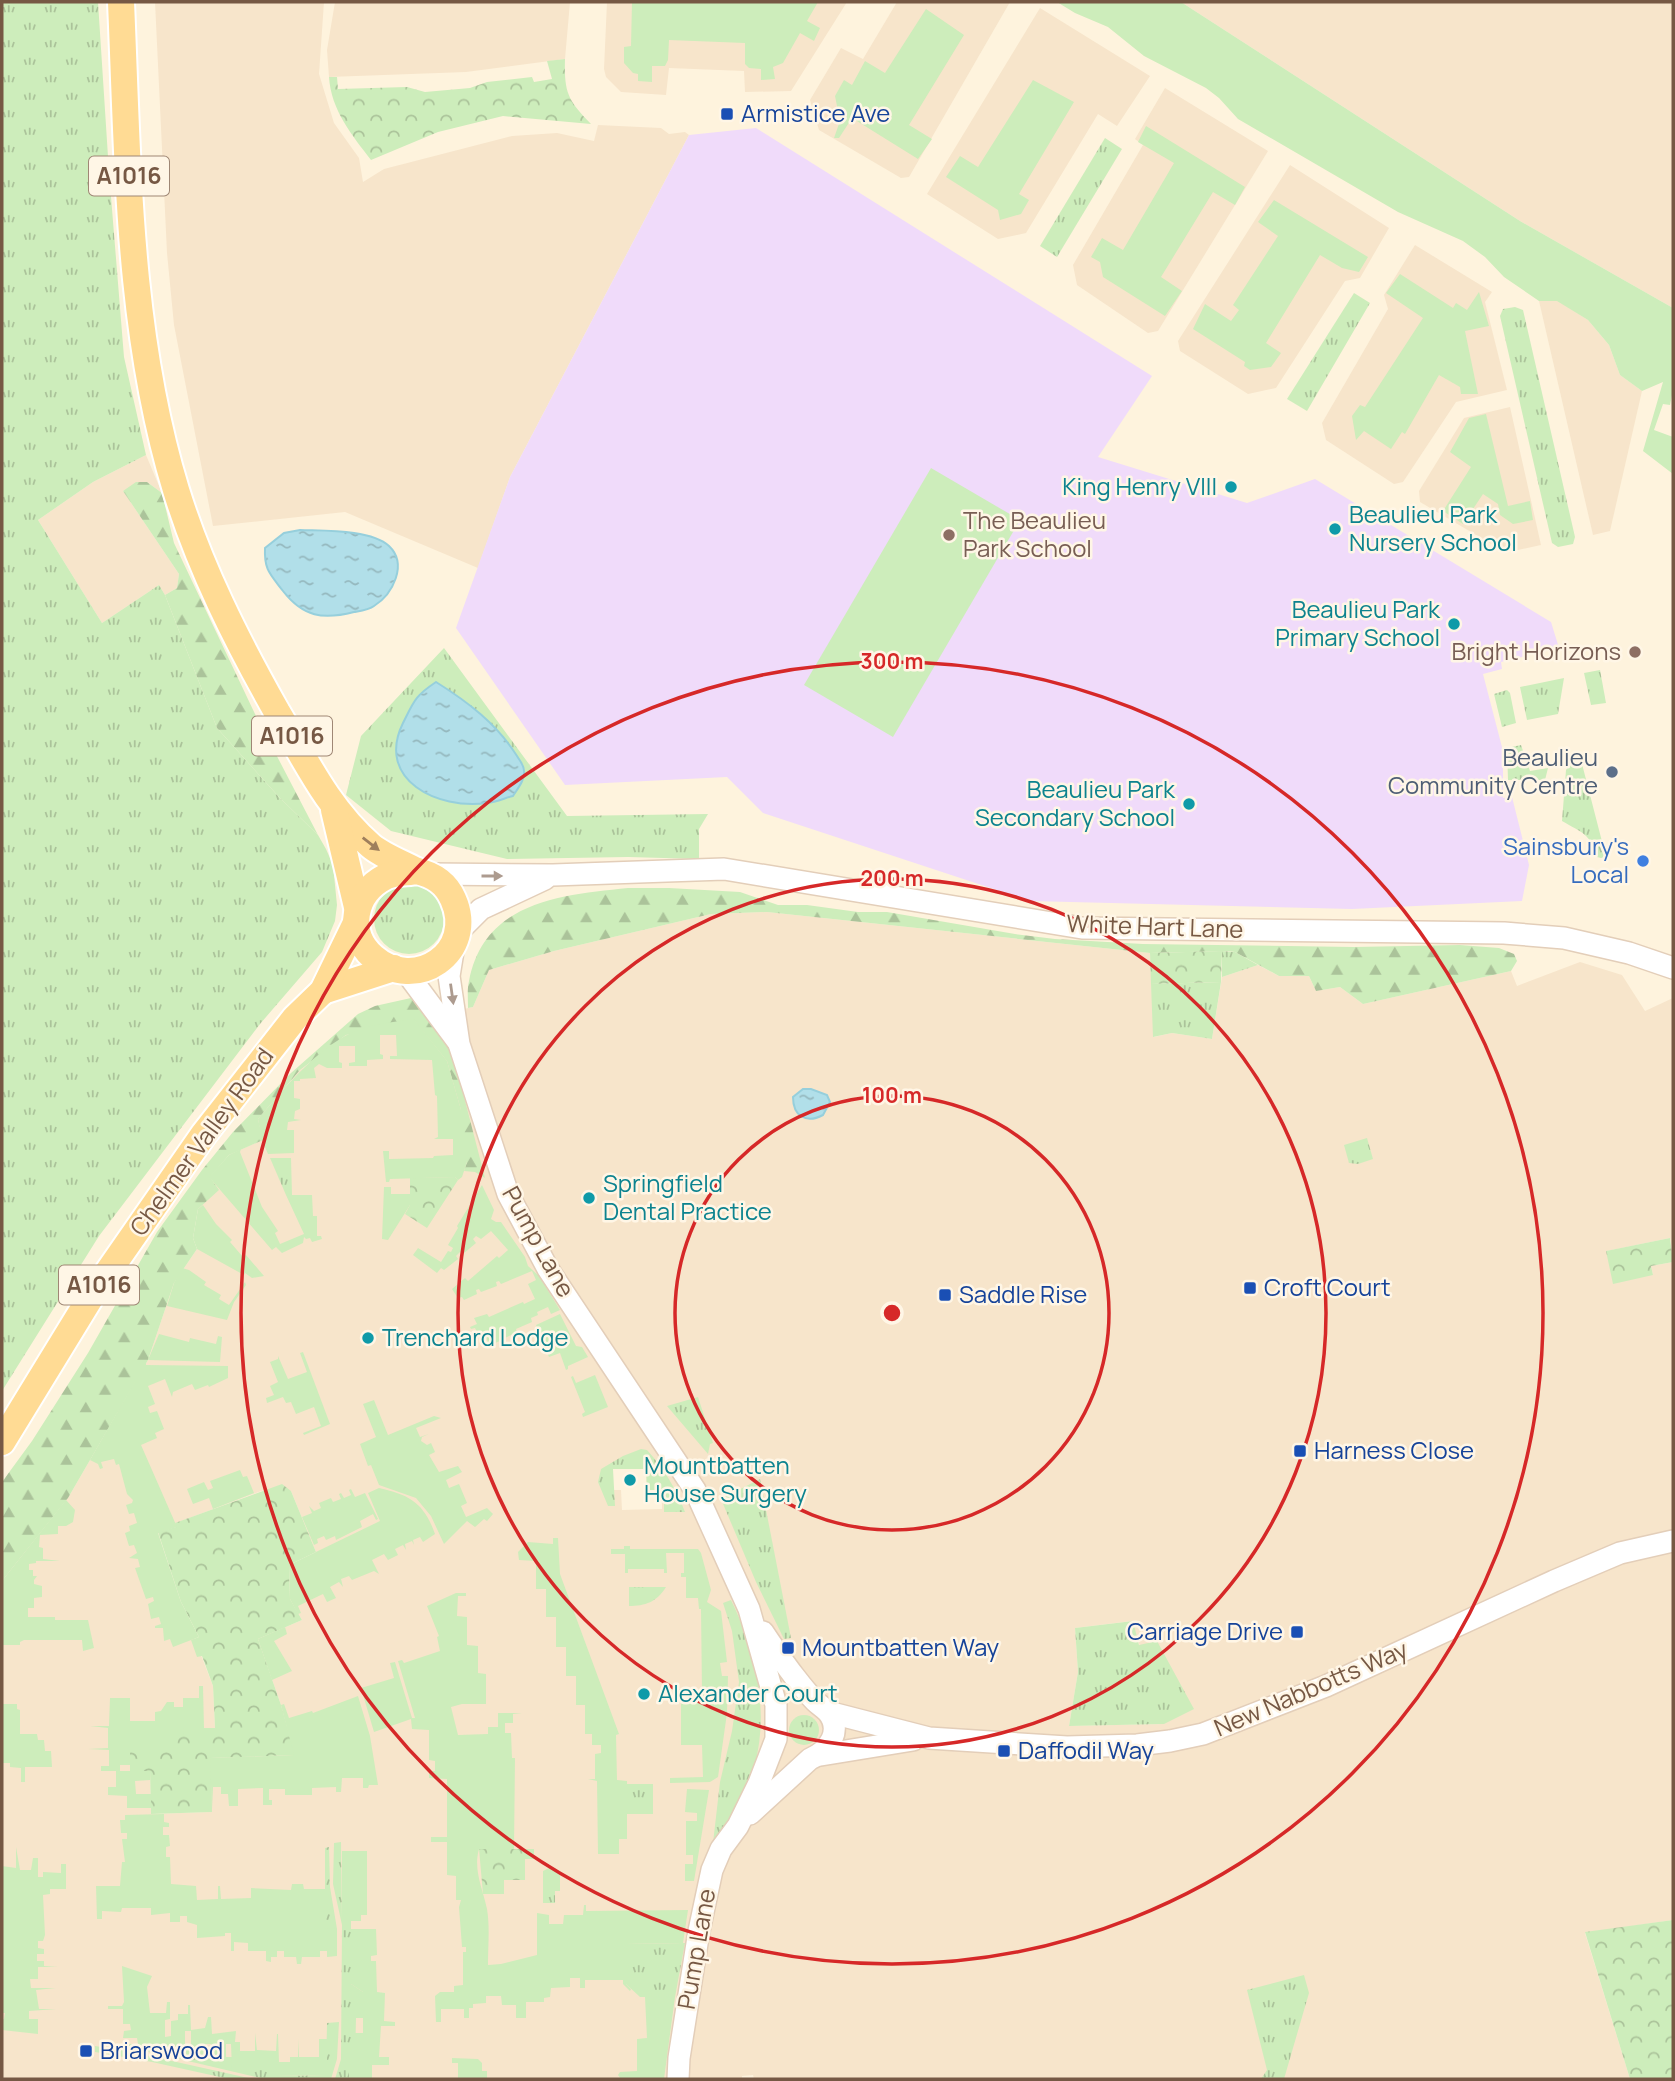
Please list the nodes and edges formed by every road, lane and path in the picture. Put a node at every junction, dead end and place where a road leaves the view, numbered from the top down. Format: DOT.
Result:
graph roads {
  1 [pos="121,2"];
  2 [pos="333,807"];
  3 [pos="424,873"];
  4 [pos="553,875"];
  5 [pos="356,916"];
  6 [pos="457,937"];
  7 [pos="1673,968"];
  8 [pos="400,970"];
  9 [pos="323,991"];
  10 [pos="459,1044"];
  11 [pos="2,1442"];
  12 [pos="1673,1541"];
  13 [pos="749,1609"];
  14 [pos="822,1707"];
  15 [pos="776,1732"];
  16 [pos="929,1738"];
  17 [pos="816,1757"];
  18 [pos="738,1826"];
  19 [pos="678,2079"];
  1 -- 2 [label="main road, A1016"];
  2 -- 3 [label="main road, A1016, one-way"];
  2 -- 5 [label="main road, A1016"];
  3 -- 4 [label="street, White Hart Lane, one-way"];
  3 -- 5 [label="main road, A1016"];
  3 -- 6 [label="main road, A1016"];
  4 -- 6 [label="street, White Hart Lane"];
  4 -- 7 [label="street, White Hart Lane"];
  5 -- 8 [label="main road, A1016"];
  5 -- 9 [label="main road, Chelmer Valley Road / A1016"];
  6 -- 8 [label="main road, A1016"];
  6 -- 10 [label="street, Pump Lane, one-way"];
  8 -- 9 [label="main road, Chelmer Valley Road / A1016"];
  8 -- 10 [label="street, Pump Lane"];
  9 -- 11 [label="main road, Chelmer Valley Road / A1016"];
  10 -- 13 [label="street, Pump Lane"];
  12 -- 16 [label="street, New Nabbotts Way"];
  13 -- 14 [label="street, Pump Lane"];
  13 -- 15 [label="street, Pump Lane"];
  14 -- 15 [label="street, Pump Lane"];
  14 -- 16 [label="street, New Nabbotts Way"];
  14 -- 17 [label="street, Pump Lane"];
  15 -- 17 [label="street"];
  15 -- 18 [label="street, Pump Lane"];
  16 -- 17 [label="street, New Nabbotts Way"];
  17 -- 18 [label="street, Pump Lane"];
  18 -- 19 [label="street, Pump Lane"];
}
